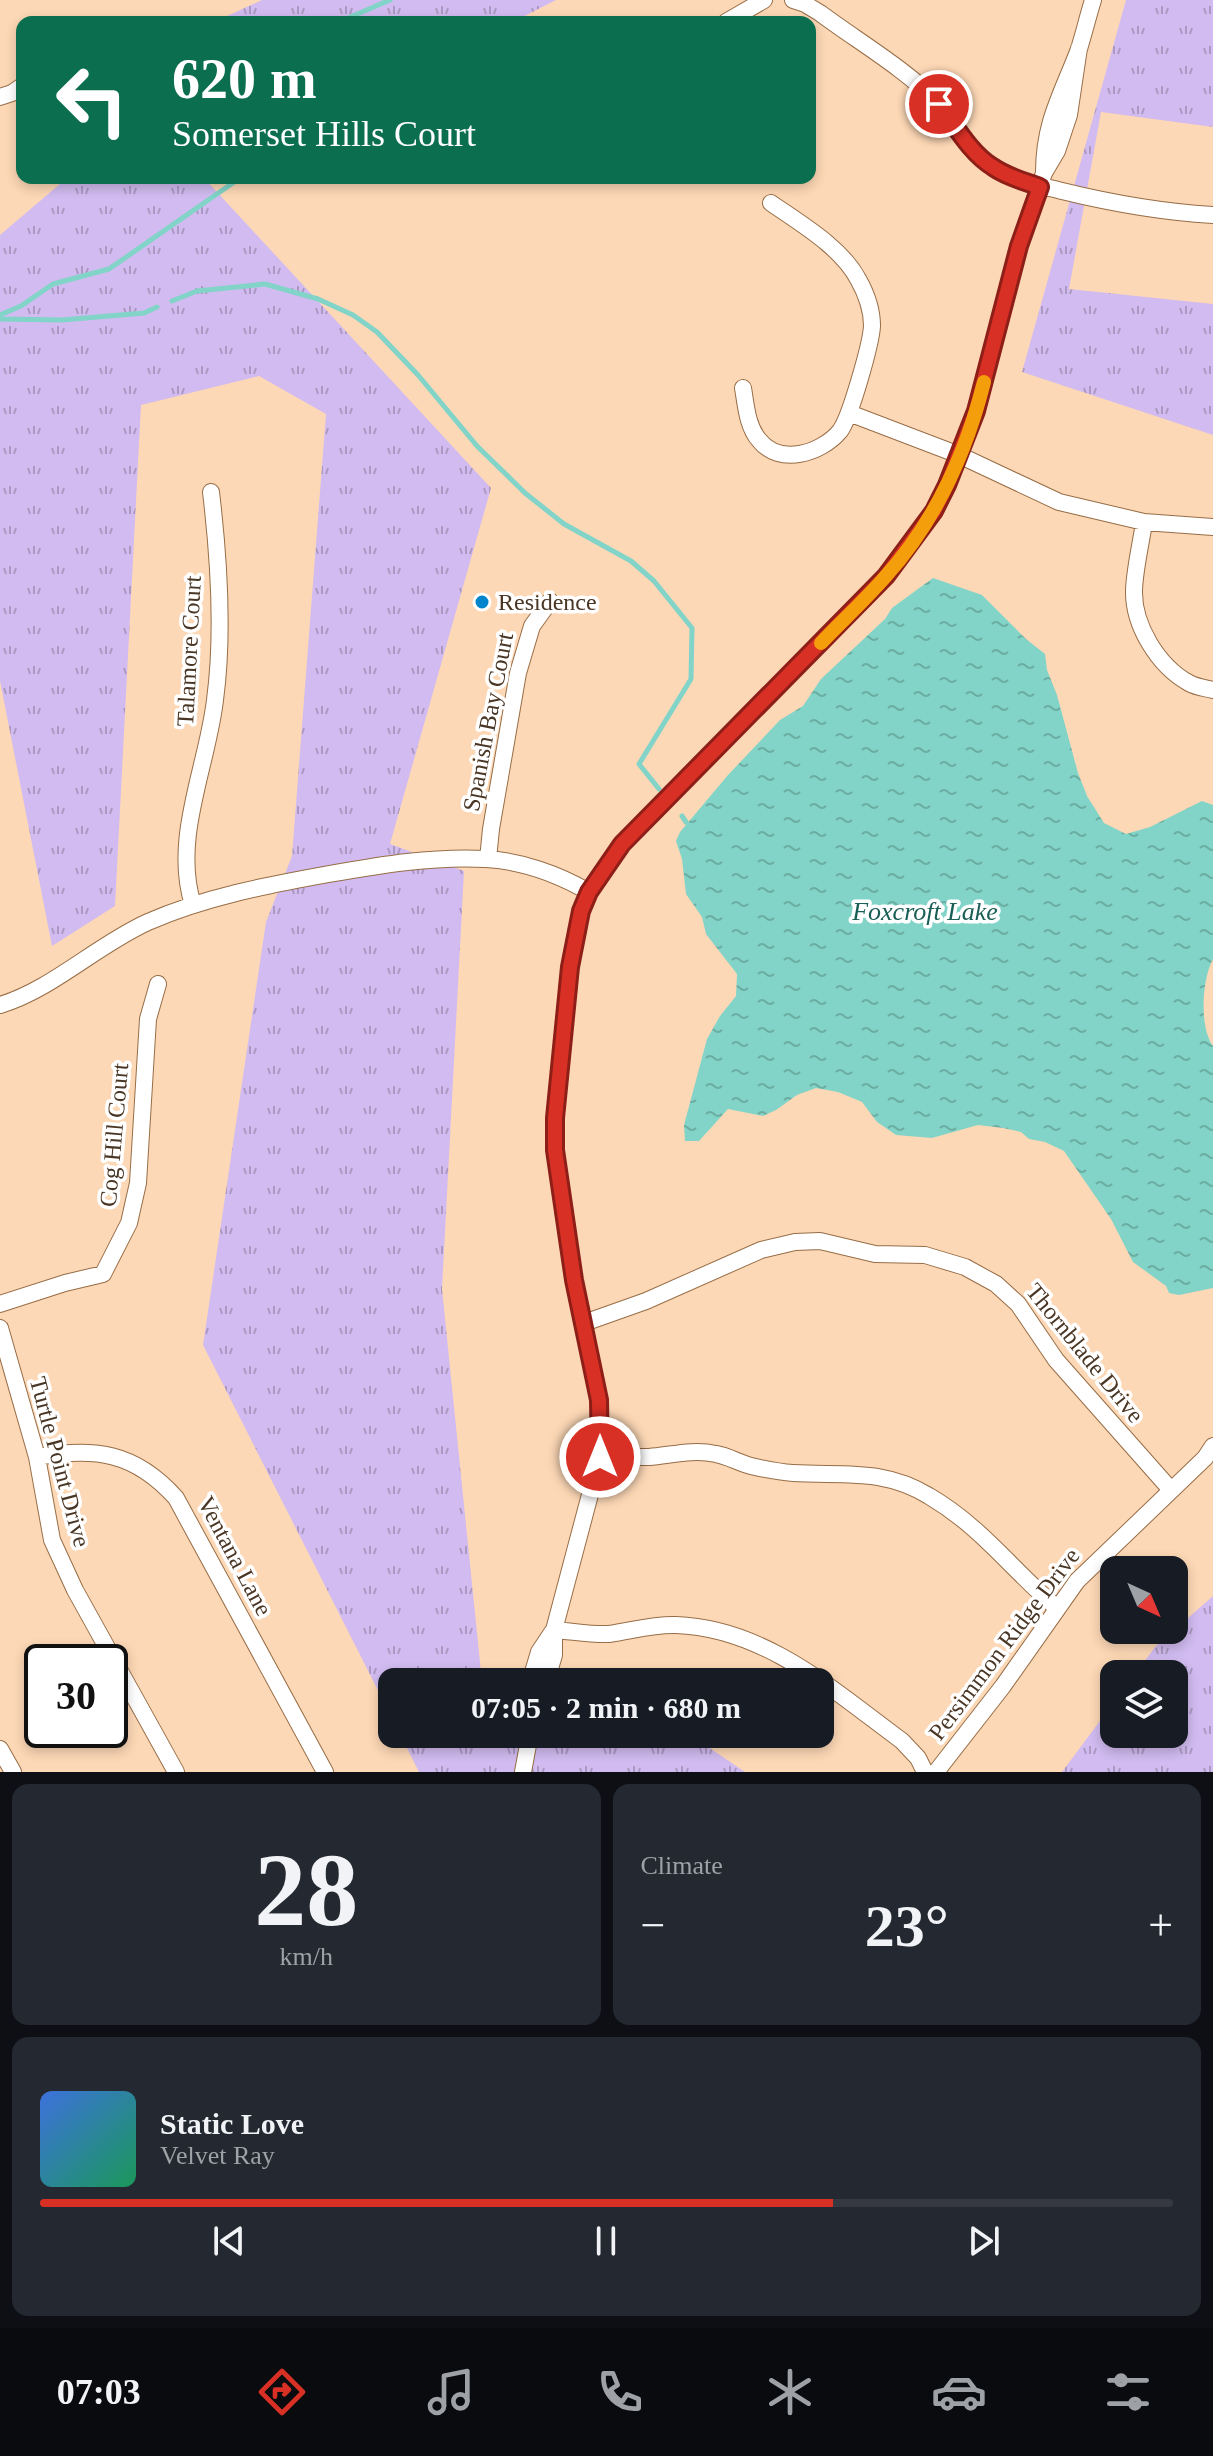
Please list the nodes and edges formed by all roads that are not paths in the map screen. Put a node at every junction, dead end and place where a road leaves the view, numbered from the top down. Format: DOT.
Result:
graph roads {
  1 [pos="764,0"];
  2 [pos="793,0"];
  3 [pos="1093,0"];
  4 [pos="736,16"];
  5 [pos="1042,180"];
  6 [pos="771,203"];
  7 [pos="1213,215"];
  8 [pos="743,388"];
  9 [pos="849,413"];
  10 [pos="955,454"];
  11 [pos="211,492"];
  12 [pos="1144,522"];
  13 [pos="1213,527"];
  14 [pos="550,601"];
  15 [pos="1213,690"];
  16 [pos="488,859"];
  17 [pos="589,892"];
  18 [pos="193,905"];
  19 [pos="158,984"];
  20 [pos="0,1005"];
  21 [pos="0,1304"];
  22 [pos="584,1323"];
  23 [pos="0,1328"];
  24 [pos="1213,1446"];
  25 [pos="37,1457"];
  26 [pos="600,1457"];
  27 [pos="1171,1490"];
  28 [pos="1057,1608"];
  29 [pos="554,1630"];
  30 [pos="534,1668"];
  31 [pos="550,1668"];
  32 [pos="517,1748"];
  33 [pos="527,1748"];
  34 [pos="0,1749"];
  35 [pos="13,1772"];
  36 [pos="176,1772"];
  37 [pos="325,1772"];
  38 [pos="512,1772"];
  39 [pos="523,1772"];
  40 [pos="925,1772"];
  41 [pos="936,1772"];
  1 -- 4 [label="street"];
  2 -- 5 [label="street"];
  3 -- 5 [label="street"];
  5 -- 7 [label="street"];
  5 -- 10 [label="street"];
  6 -- 9 [label="street"];
  8 -- 9 [label="street"];
  9 -- 10 [label="street"];
  10 -- 12 [label="street"];
  10 -- 17 [label="street"];
  11 -- 18 [label="street, Talamore Court"];
  12 -- 13 [label="street"];
  12 -- 15 [label="street"];
  14 -- 16 [label="street, Spanish Bay Court"];
  16 -- 17 [label="street"];
  16 -- 18 [label="street"];
  17 -- 22 [label="street"];
  18 -- 20 [label="street"];
  19 -- 21 [label="street, Cog Hill Court"];
  22 -- 26 [label="street"];
  22 -- 27 [label="street, Thornblade Drive"];
  23 -- 25 [label="street, Turtle Point Drive"];
  24 -- 27 [label="street, Persimmon Ridge Drive"];
  25 -- 36 [label="street, Turtle Point Drive"];
  25 -- 37 [label="street, Ventana Lane"];
  26 -- 28 [label="street"];
  26 -- 29 [label="street"];
  27 -- 28 [label="street, Persimmon Ridge Drive"];
  28 -- 41 [label="street, Persimmon Ridge Drive"];
  29 -- 30 [label="street"];
  29 -- 31 [label="street"];
  29 -- 40 [label="street, Persimmon Ridge Drive"];
  32 -- 38 [label="street"];
  33 -- 39 [label="street"];
  34 -- 35 [label="street"];
}
